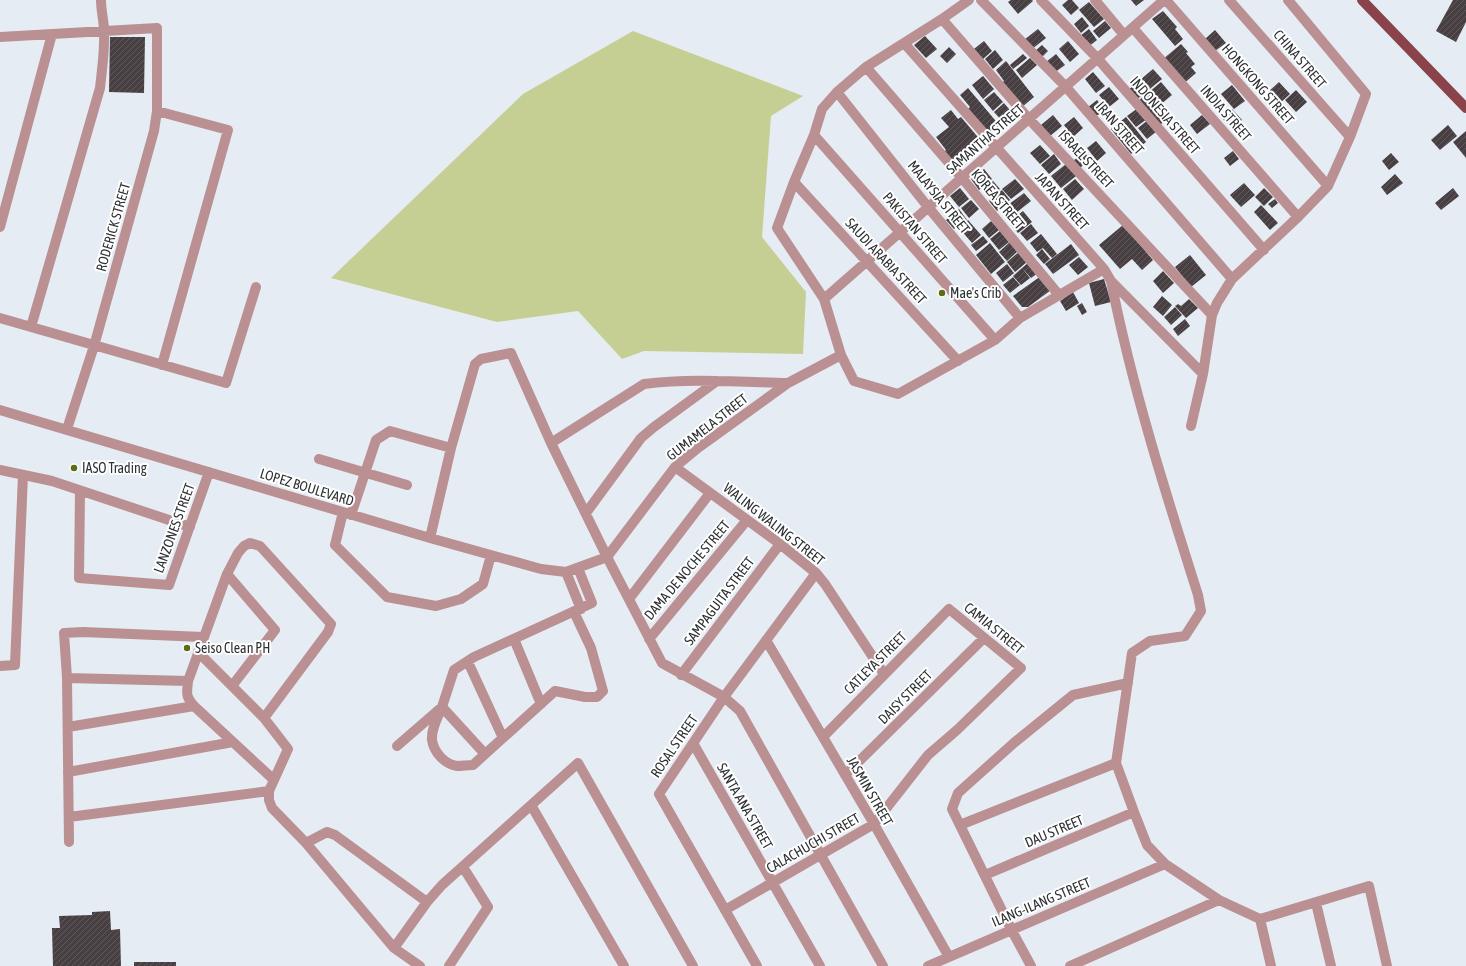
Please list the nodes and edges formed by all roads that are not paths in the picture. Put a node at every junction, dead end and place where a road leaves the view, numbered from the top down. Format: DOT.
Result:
graph roads {
  1 [pos="101,0"];
  2 [pos="969,0"];
  3 [pos="981,0"];
  4 [pos="1041,0"];
  5 [pos="1095,0"];
  6 [pos="1165,0"];
  7 [pos="1229,0"];
  8 [pos="1288,0"];
  9 [pos="1362,0"];
  10 [pos="942,20"];
  11 [pos="1133,28"];
  12 [pos="104,31"];
  13 [pos="52,34"];
  14 [pos="1124,35"];
  15 [pos="0,37"];
  16 [pos="904,43"];
  17 [pos="1098,59"];
  18 [pos="866,67"];
  19 [pos="1066,86"];
  20 [pos="837,92"];
  21 [pos="1466,108"];
  22 [pos="157,111"];
  23 [pos="1029,119"];
  24 [pos="814,135"];
  25 [pos="1350,137"];
  26 [pos="996,148"];
  27 [pos="962,178"];
  28 [pos="794,182"];
  29 [pos="1328,186"];
  30 [pos="928,207"];
  31 [pos="1298,217"];
  32 [pos="0,227"];
  33 [pos="901,232"];
  34 [pos="1264,250"];
  35 [pos="867,261"];
  36 [pos="1104,269"];
  37 [pos="1232,280"];
  38 [pos="1111,281"];
  39 [pos="256,287"];
  40 [pos="1059,295"];
  41 [pos="824,299"];
  42 [pos="1212,315"];
  43 [pos="0,318"];
  44 [pos="1020,318"];
  45 [pos="31,328"];
  46 [pos="995,340"];
  47 [pos="94,346"];
  48 [pos="841,355"];
  49 [pos="958,360"];
  50 [pos="162,365"];
  51 [pos="1203,374"];
  52 [pos="717,381"];
  53 [pos="788,384"];
  54 [pos="0,410"];
  55 [pos="1191,426"];
  56 [pos="67,429"];
  57 [pos="551,443"];
  58 [pos="451,448"];
  59 [pos="319,458"];
  60 [pos="675,468"];
  61 [pos="0,470"];
  62 [pos="209,472"];
  63 [pos="366,473"];
  64 [pos="23,475"];
  65 [pos="406,485"];
  66 [pos="80,491"];
  67 [pos="710,492"];
  68 [pos="347,513"];
  69 [pos="586,513"];
  70 [pos="747,520"];
  71 [pos="190,527"];
  72 [pos="430,538"];
  73 [pos="780,544"];
  74 [pos="491,555"];
  75 [pos="607,557"];
  76 [pos="578,568"];
  77 [pos="566,572"];
  78 [pos="816,573"];
  79 [pos="227,574"];
  80 [pos="629,599"];
  81 [pos="948,609"];
  82 [pos="578,610"];
  83 [pos="203,638"];
  84 [pos="984,638"];
  85 [pos="514,639"];
  86 [pos="649,639"];
  87 [pos="766,640"];
  88 [pos="198,652"];
  89 [pos="468,662"];
  90 [pos="0,666"];
  91 [pos="1021,668"];
  92 [pos="884,674"];
  93 [pos="681,675"];
  94 [pos="67,678"];
  95 [pos="188,681"];
  96 [pos="1128,682"];
  97 [pos="232,686"];
  98 [pos="724,697"];
  99 [pos="541,704"];
  100 [pos="194,706"];
  101 [pos="442,707"];
  102 [pos="264,718"];
  103 [pos="68,727"];
  104 [pos="823,737"];
  105 [pos="504,738"];
  106 [pos="234,742"];
  107 [pos="693,743"];
  108 [pos="397,746"];
  109 [pos="485,754"];
  110 [pos="1116,763"];
  111 [pos="68,772"];
  112 [pos="845,775"];
  113 [pos="274,780"];
  114 [pos="269,791"];
  115 [pos="531,805"];
  116 [pos="1134,812"];
  117 [pos="69,817"];
  118 [pos="874,824"];
  119 [pos="960,825"];
  120 [pos="69,842"];
  121 [pos="306,843"];
  122 [pos="821,855"];
  123 [pos="1165,864"];
  124 [pos="463,867"];
  125 [pos="985,875"];
  126 [pos="772,882"];
  127 [pos="1219,900"];
  128 [pos="426,902"];
  129 [pos="1316,903"];
  130 [pos="725,910"];
  131 [pos="1260,919"];
  132 [pos="1011,929"];
  133 [pos="394,948"];
  134 [pos="949,957"];
  135 [pos="420,966"];
  136 [pos="449,966"];
  137 [pos="624,966"];
  138 [pos="693,966"];
  139 [pos="757,966"];
  140 [pos="820,966"];
  141 [pos="883,966"];
  142 [pos="928,966"];
  143 [pos="1031,966"];
  144 [pos="1070,966"];
  145 [pos="1271,966"];
  146 [pos="1331,966"];
  147 [pos="1387,966"];
  1 -- 12 [label="street"];
  2 -- 10 [label="street"];
  3 -- 19 [label="street, IRAN STREET"];
  4 -- 17 [label="street, INDONESIA STREET"];
  5 -- 14 [label="street"];
  6 -- 11 [label="street, SAMANTHA STREET"];
  6 -- 29 [label="street, HONGKONG STREET"];
  7 -- 25 [label="street, CHINA STREET"];
  8 -- 25 [label="street"];
  9 -- 21 [label="main road"];
  10 -- 16 [label="street"];
  10 -- 23 [label="street, ISRAEL STREET"];
  11 -- 14 [label="street, SAMANTHA STREET"];
  11 -- 31 [label="street, INDIA STREET"];
  12 -- 13 [label="street"];
  12 -- 22 [label="street, RODERICK STREET"];
  12 -- 45 [label="street"];
  13 -- 15 [label="street"];
  13 -- 32 [label="street"];
  14 -- 17 [label="street, SAMANTHA STREET"];
  16 -- 18 [label="street"];
  16 -- 26 [label="street, JAPAN STREET"];
  17 -- 19 [label="street, SAMANTHA STREET"];
  17 -- 34 [label="street, INDONESIA STREET"];
  18 -- 20 [label="street"];
  18 -- 27 [label="street, KOREA STREET"];
  19 -- 23 [label="street, SAMANTHA STREET"];
  19 -- 37 [label="street, IRAN STREET"];
  20 -- 24 [label="street"];
  20 -- 30 [label="street, MALAYSIA STREET"];
  22 -- 47 [label="street, RODERICK STREET"];
  22 -- 50 [label="street"];
  23 -- 26 [label="street, SAMANTHA STREET"];
  23 -- 42 [label="street, ISRAEL STREET"];
  24 -- 28 [label="street"];
  24 -- 33 [label="street, PAKISTAN STREET"];
  25 -- 29 [label="street"];
  26 -- 27 [label="street, SAMANTHA STREET"];
  26 -- 36 [label="street, JAPAN STREET"];
  27 -- 30 [label="street, SAMANTHA STREET"];
  27 -- 40 [label="street, KOREA STREET"];
  28 -- 35 [label="street, SAUDI ARABIA STREET"];
  28 -- 41 [label="street"];
  29 -- 31 [label="street"];
  30 -- 33 [label="street, SAMANTHA STREET"];
  30 -- 44 [label="street, MALAYSIA STREET"];
  31 -- 34 [label="street"];
  33 -- 35 [label="street, SAMANTHA STREET"];
  33 -- 46 [label="street, PAKISTAN STREET"];
  34 -- 37 [label="street"];
  35 -- 41 [label="street, SAMANTHA STREET"];
  35 -- 49 [label="street, SAUDI ARABIA STREET"];
  36 -- 38 [label="street, JAPAN STREET"];
  36 -- 40 [label="street"];
  37 -- 42 [label="street"];
  38 -- 51 [label="street, JAPAN STREET"];
  38 -- 96 [label="street"];
  39 -- 50 [label="street"];
  40 -- 44 [label="street"];
  41 -- 48 [label="street"];
  42 -- 51 [label="street"];
  43 -- 45 [label="street"];
  44 -- 46 [label="street"];
  45 -- 47 [label="street"];
  46 -- 49 [label="street"];
  47 -- 50 [label="street"];
  47 -- 56 [label="street, RODERICK STREET"];
  48 -- 49 [label="street"];
  48 -- 53 [label="street, GUMAMELA STREET"];
  51 -- 55 [label="street"];
  52 -- 53 [label="street"];
  52 -- 57 [label="street"];
  52 -- 69 [label="street"];
  53 -- 60 [label="street, GUMAMELA STREET"];
  54 -- 56 [label="street, LOPEZ BOULEVARD"];
  56 -- 62 [label="street, LOPEZ BOULEVARD"];
  57 -- 58 [label="street"];
  57 -- 69 [label="street"];
  58 -- 63 [label="street"];
  58 -- 72 [label="street"];
  59 -- 63 [label="street"];
  60 -- 67 [label="street, WALING WALING STREET"];
  60 -- 75 [label="street, GUMAMELA STREET"];
  61 -- 64 [label="street"];
  62 -- 68 [label="street, LOPEZ BOULEVARD"];
  62 -- 71 [label="street, LANZONES STREET"];
  63 -- 65 [label="street"];
  63 -- 68 [label="street"];
  64 -- 66 [label="street"];
  64 -- 90 [label="street"];
  66 -- 71 [label="street"];
  66 -- 71 [label="street, LANZONES STREET"];
  67 -- 70 [label="street, WALING WALING STREET"];
  67 -- 80 [label="street"];
  68 -- 72 [label="street, LOPEZ BOULEVARD"];
  68 -- 74 [label="street"];
  69 -- 75 [label="street"];
  70 -- 73 [label="street, WALING WALING STREET"];
  70 -- 86 [label="street, DAMA DE NOCHE STREET"];
  72 -- 74 [label="street, LOPEZ BOULEVARD"];
  73 -- 78 [label="street, WALING WALING STREET"];
  73 -- 93 [label="street, SAMPAGUITA STREET"];
  74 -- 77 [label="street, LOPEZ BOULEVARD"];
  75 -- 76 [label="street, LOPEZ BOULEVARD"];
  75 -- 80 [label="street"];
  76 -- 77 [label="street, LOPEZ BOULEVARD"];
  76 -- 82 [label="street"];
  77 -- 82 [label="street"];
  78 -- 87 [label="street, ROSAL STREET"];
  78 -- 92 [label="street, WALING WALING STREET"];
  79 -- 83 [label="street"];
  79 -- 97 [label="street"];
  79 -- 102 [label="street"];
  80 -- 86 [label="street"];
  81 -- 84 [label="street, CAMIA STREET"];
  81 -- 92 [label="street, CATLEYA STREET"];
  82 -- 85 [label="street"];
  82 -- 99 [label="street"];
  83 -- 88 [label="street"];
  83 -- 94 [label="street"];
  84 -- 91 [label="street, CAMIA STREET"];
  84 -- 112 [label="street, DAISY STREET"];
  85 -- 89 [label="street"];
  85 -- 99 [label="street"];
  86 -- 93 [label="street"];
  87 -- 98 [label="street, ROSAL STREET"];
  87 -- 104 [label="street, JASMIN STREET"];
  88 -- 95 [label="street"];
  88 -- 97 [label="street"];
  89 -- 101 [label="street"];
  89 -- 105 [label="street"];
  91 -- 118 [label="street, CALACHUCHI STREET"];
  92 -- 104 [label="street, CATLEYA STREET"];
  93 -- 98 [label="street"];
  94 -- 95 [label="street"];
  94 -- 103 [label="street"];
  95 -- 100 [label="street"];
  96 -- 110 [label="street"];
  96 -- 119 [label="street"];
  97 -- 102 [label="street"];
  98 -- 107 [label="street, ROSAL STREET"];
  98 -- 122 [label="street"];
  99 -- 105 [label="street"];
  100 -- 103 [label="street"];
  100 -- 106 [label="street"];
  101 -- 108 [label="street"];
  101 -- 109 [label="street"];
  101 -- 109 [label="street"];
  102 -- 113 [label="street"];
  103 -- 111 [label="street"];
  104 -- 112 [label="street, JASMIN STREET"];
  105 -- 109 [label="street"];
  106 -- 111 [label="street"];
  106 -- 113 [label="street"];
  107 -- 126 [label="street, SANTA ANA STREET"];
  107 -- 130 [label="street, ROSAL STREET"];
  110 -- 116 [label="street"];
  110 -- 119 [label="street"];
  111 -- 117 [label="street"];
  112 -- 118 [label="street, JASMIN STREET"];
  113 -- 114 [label="street"];
  114 -- 117 [label="street"];
  114 -- 121 [label="street"];
  115 -- 124 [label="street"];
  115 -- 137 [label="street"];
  115 -- 138 [label="street"];
  116 -- 123 [label="street"];
  116 -- 125 [label="street, DAU STREET"];
  117 -- 120 [label="street"];
  118 -- 122 [label="street, CALACHUCHI STREET"];
  118 -- 134 [label="street, JASMIN STREET"];
  119 -- 125 [label="street"];
  121 -- 128 [label="street"];
  121 -- 133 [label="street"];
  122 -- 126 [label="street, CALACHUCHI STREET"];
  122 -- 141 [label="street"];
  123 -- 127 [label="street"];
  123 -- 132 [label="street, ILANG-ILANG STREET"];
  124 -- 128 [label="street"];
  124 -- 136 [label="street"];
  125 -- 132 [label="street"];
  126 -- 130 [label="street, CALACHUCHI STREET"];
  126 -- 140 [label="street, SANTA ANA STREET"];
  127 -- 131 [label="street"];
  127 -- 144 [label="street"];
  128 -- 133 [label="street"];
  129 -- 131 [label="street"];
  129 -- 146 [label="street"];
  129 -- 147 [label="street"];
  130 -- 139 [label="street, ROSAL STREET"];
  131 -- 145 [label="street"];
  132 -- 134 [label="street, ILANG-ILANG STREET"];
  132 -- 143 [label="street"];
  133 -- 135 [label="street"];
  134 -- 142 [label="street, ILANG-ILANG STREET"];
}
